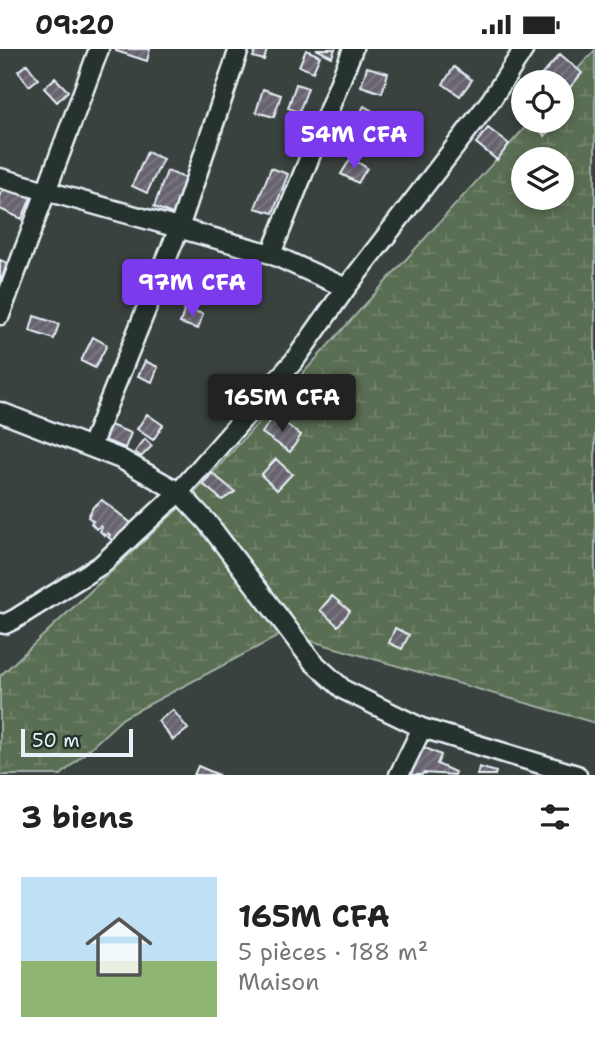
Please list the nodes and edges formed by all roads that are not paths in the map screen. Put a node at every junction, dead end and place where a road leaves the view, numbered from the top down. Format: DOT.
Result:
graph roads {
  1 [pos="99,49"];
  2 [pos="239,49"];
  3 [pos="354,49"];
  4 [pos="524,49"];
  5 [pos="0,178"];
  6 [pos="47,189"];
  7 [pos="179,228"];
  8 [pos="271,254"];
  9 [pos="346,288"];
  10 [pos="0,315"];
  11 [pos="0,412"];
  12 [pos="90,446"];
  13 [pos="178,492"];
  14 [pos="0,623"];
  15 [pos="422,728"];
  16 [pos="553,772"];
  17 [pos="399,775"];
  18 [pos="577,775"];
  1 -- 6 [label="street"];
  2 -- 7 [label="street"];
  3 -- 8 [label="street"];
  4 -- 9 [label="street"];
  5 -- 6 [label="street"];
  6 -- 7 [label="street"];
  6 -- 10 [label="street"];
  7 -- 8 [label="street"];
  7 -- 12 [label="street"];
  8 -- 9 [label="street"];
  9 -- 13 [label="street"];
  11 -- 12 [label="street"];
  12 -- 13 [label="street"];
  13 -- 14 [label="street"];
  13 -- 15 [label="street"];
  15 -- 16 [label="street"];
  15 -- 17 [label="street"];
  16 -- 18 [label="street"];
}
